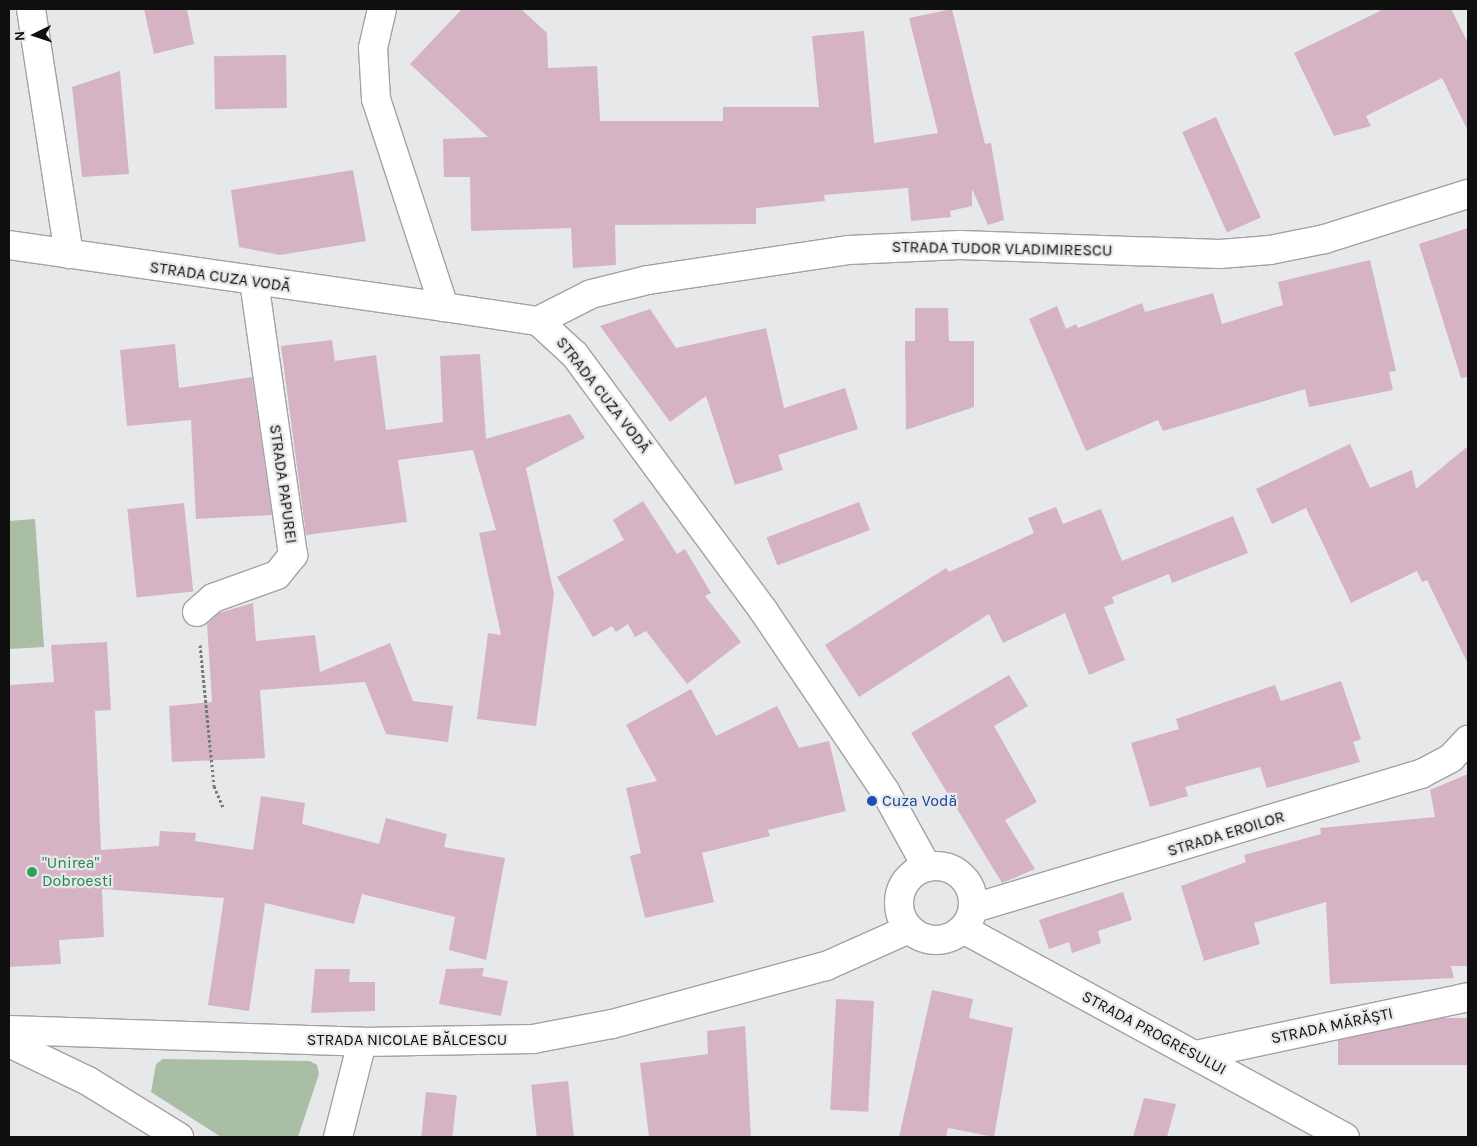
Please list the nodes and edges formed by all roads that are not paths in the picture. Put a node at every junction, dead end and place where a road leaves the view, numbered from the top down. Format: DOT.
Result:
graph roads {
  1 [pos="32,9"];
  2 [pos="382,9"];
  3 [pos="1468,194"];
  4 [pos="9,245"];
  5 [pos="69,254"];
  6 [pos="254,282"];
  7 [pos="444,307"];
  8 [pos="538,321"];
  9 [pos="197,612"];
  10 [pos="1468,740"];
  11 [pos="927,867"];
  12 [pos="968,919"];
  13 [pos="909,929"];
  14 [pos="1468,997"];
  15 [pos="9,1030"];
  16 [pos="362,1042"];
  17 [pos="9,1043"];
  18 [pos="1196,1055"];
  19 [pos="179,1137"];
  20 [pos="338,1137"];
  21 [pos="1345,1137"];
  1 -- 5 [label="street"];
  2 -- 7 [label="street"];
  3 -- 8 [label="street, STRADA TUDOR VLADIMIRESCU"];
  4 -- 5 [label="street, STRADA CUZA VODĂ"];
  5 -- 6 [label="street, STRADA CUZA VODĂ"];
  6 -- 7 [label="street, STRADA CUZA VODĂ"];
  6 -- 9 [label="street, STRADA PAPUREI"];
  7 -- 8 [label="street, STRADA CUZA VODĂ"];
  8 -- 11 [label="street, STRADA CUZA VODĂ"];
  10 -- 12 [label="street, STRADA EROILOR"];
  11 -- 12 [label="street"];
  11 -- 13 [label="street"];
  12 -- 13 [label="street"];
  12 -- 18 [label="street, STRADA PROGRESULUI"];
  13 -- 16 [label="street, STRADA NICOLAE BĂLCESCU"];
  14 -- 18 [label="street, STRADA MĂRĂȘTI"];
  15 -- 16 [label="street, STRADA NICOLAE BĂLCESCU"];
  16 -- 20 [label="street"];
  17 -- 19 [label="street"];
  18 -- 21 [label="street, STRADA PROGRESULUI"];
}
